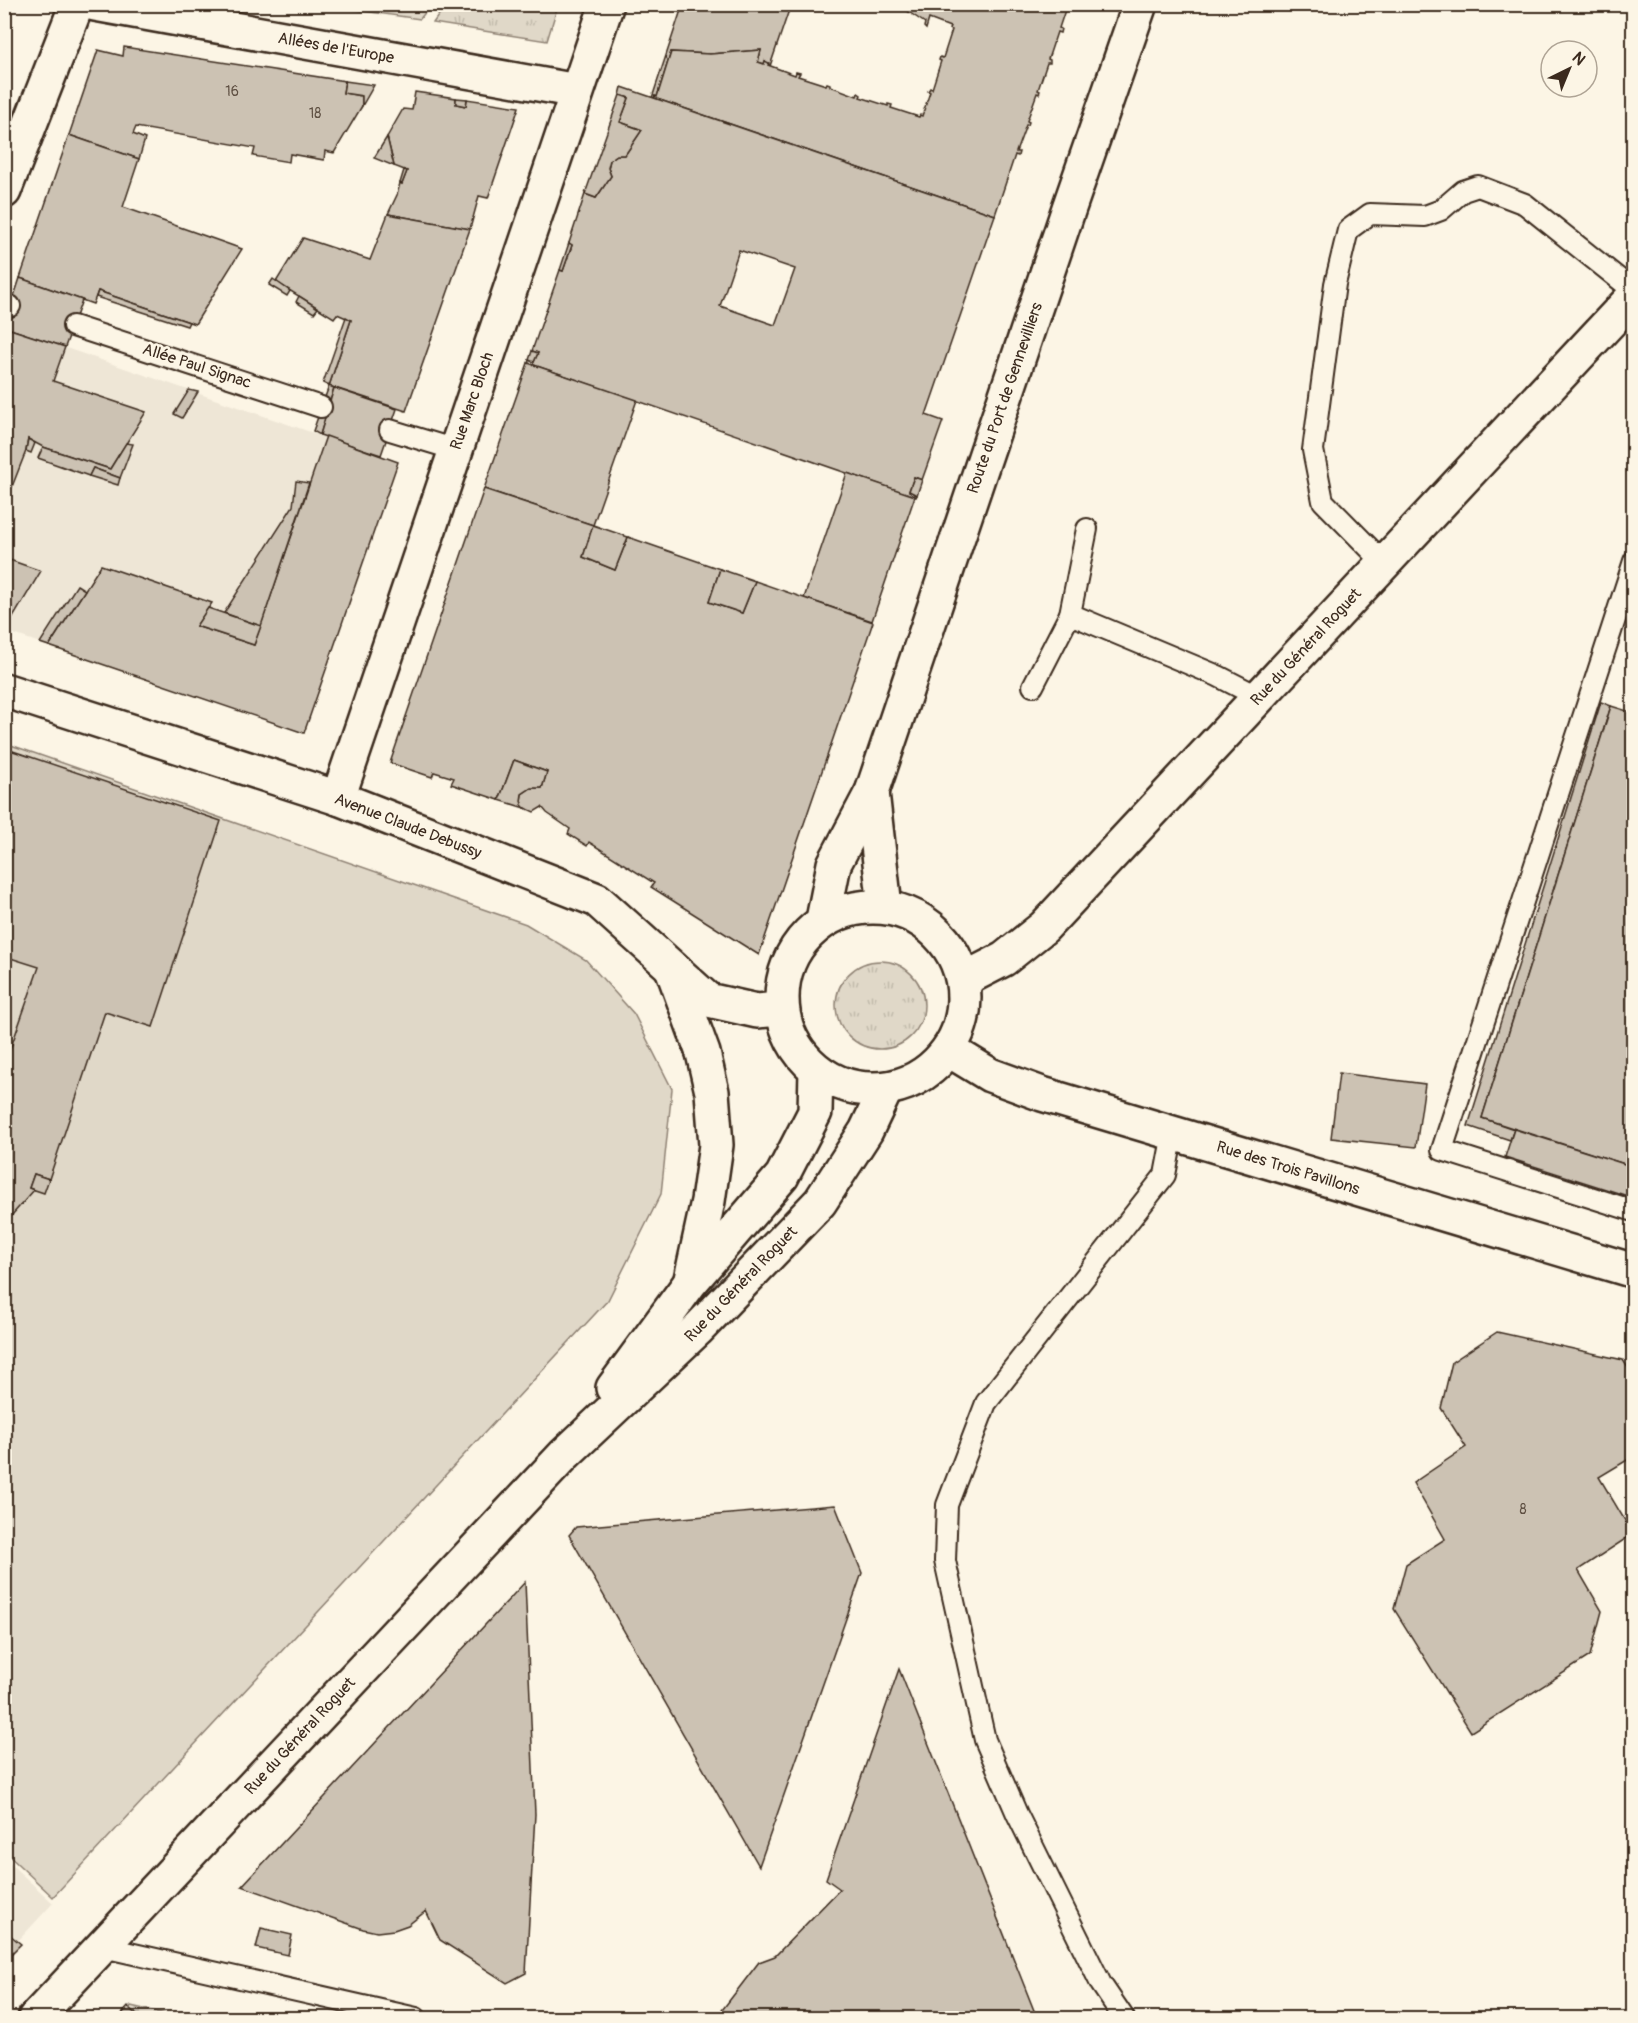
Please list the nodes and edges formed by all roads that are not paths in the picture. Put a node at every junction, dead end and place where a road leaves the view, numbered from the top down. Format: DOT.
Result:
graph roads {
  1 [pos="77,4"];
  2 [pos="95,4"];
  3 [pos="607,4"];
  4 [pos="1140,4"];
  5 [pos="577,91"];
  6 [pos="4,191"];
  7 [pos="1634,291"];
  8 [pos="1634,296"];
  9 [pos="73,326"];
  10 [pos="321,407"];
  11 [pos="390,430"];
  12 [pos="456,450"];
  13 [pos="1087,529"];
  14 [pos="1634,561"];
  15 [pos="1384,563"];
  16 [pos="1070,614"];
  17 [pos="1033,686"];
  18 [pos="4,690"];
  19 [pos="1259,697"];
  20 [pos="872,792"];
  21 [pos="338,798"];
  22 [pos="885,907"];
  23 [pos="823,920"];
  24 [pos="672,969"];
  25 [pos="963,980"];
  26 [pos="779,1009"];
  27 [pos="949,1050"];
  28 [pos="816,1070"];
  29 [pos="886,1089"];
  30 [pos="1173,1133"];
  31 [pos="1634,1211"];
  32 [pos="1634,1271"];
  33 [pos="690,1283"];
  34 [pos="566,1454"];
  35 [pos="103,1947"];
  36 [pos="35,2019"];
  37 [pos="416,2019"];
  38 [pos="1124,2019"];
  1 -- 6 [label="street"];
  2 -- 5 [label="street, Allées de l'Europe"];
  3 -- 5 [label="street, Rue Marc Bloch"];
  4 -- 20 [label="street, Route du Port de Gennevilliers"];
  5 -- 12 [label="street, Rue Marc Bloch"];
  7 -- 15 [label="lane"];
  8 -- 15 [label="street, Rue du Général Roguet"];
  9 -- 10 [label="lane, Allée Paul Signac"];
  11 -- 12 [label="lane"];
  12 -- 21 [label="street, Rue Marc Bloch"];
  13 -- 16 [label="lane"];
  14 -- 31 [label="lane"];
  15 -- 19 [label="street, Rue du Général Roguet"];
  16 -- 17 [label="lane"];
  16 -- 19 [label="lane"];
  18 -- 21 [label="street, Avenue Claude Debussy"];
  19 -- 25 [label="street, Rue du Général Roguet"];
  20 -- 22 [label="street, Route du Port de Gennevilliers"];
  20 -- 23 [label="street, Route du Port de Gennevilliers"];
  21 -- 24 [label="street, Avenue Claude Debussy"];
  22 -- 23 [label="street"];
  22 -- 25 [label="street"];
  23 -- 26 [label="street"];
  24 -- 26 [label="street, Avenue Claude Debussy"];
  24 -- 33 [label="street"];
  25 -- 27 [label="street"];
  26 -- 28 [label="street"];
  27 -- 29 [label="street"];
  27 -- 30 [label="street, Rue des Trois Pavillons"];
  28 -- 29 [label="street"];
  28 -- 33 [label="street, Rue du Général Roguet"];
  29 -- 34 [label="street, Rue du Général Roguet"];
  30 -- 32 [label="street, Rue des Trois Pavillons"];
  30 -- 38 [label="lane"];
  33 -- 34 [label="street, Rue du Général Roguet"];
  34 -- 35 [label="street, Rue du Général Roguet"];
  35 -- 36 [label="street, Rue du Général Roguet"];
  35 -- 37 [label="lane"];
}
